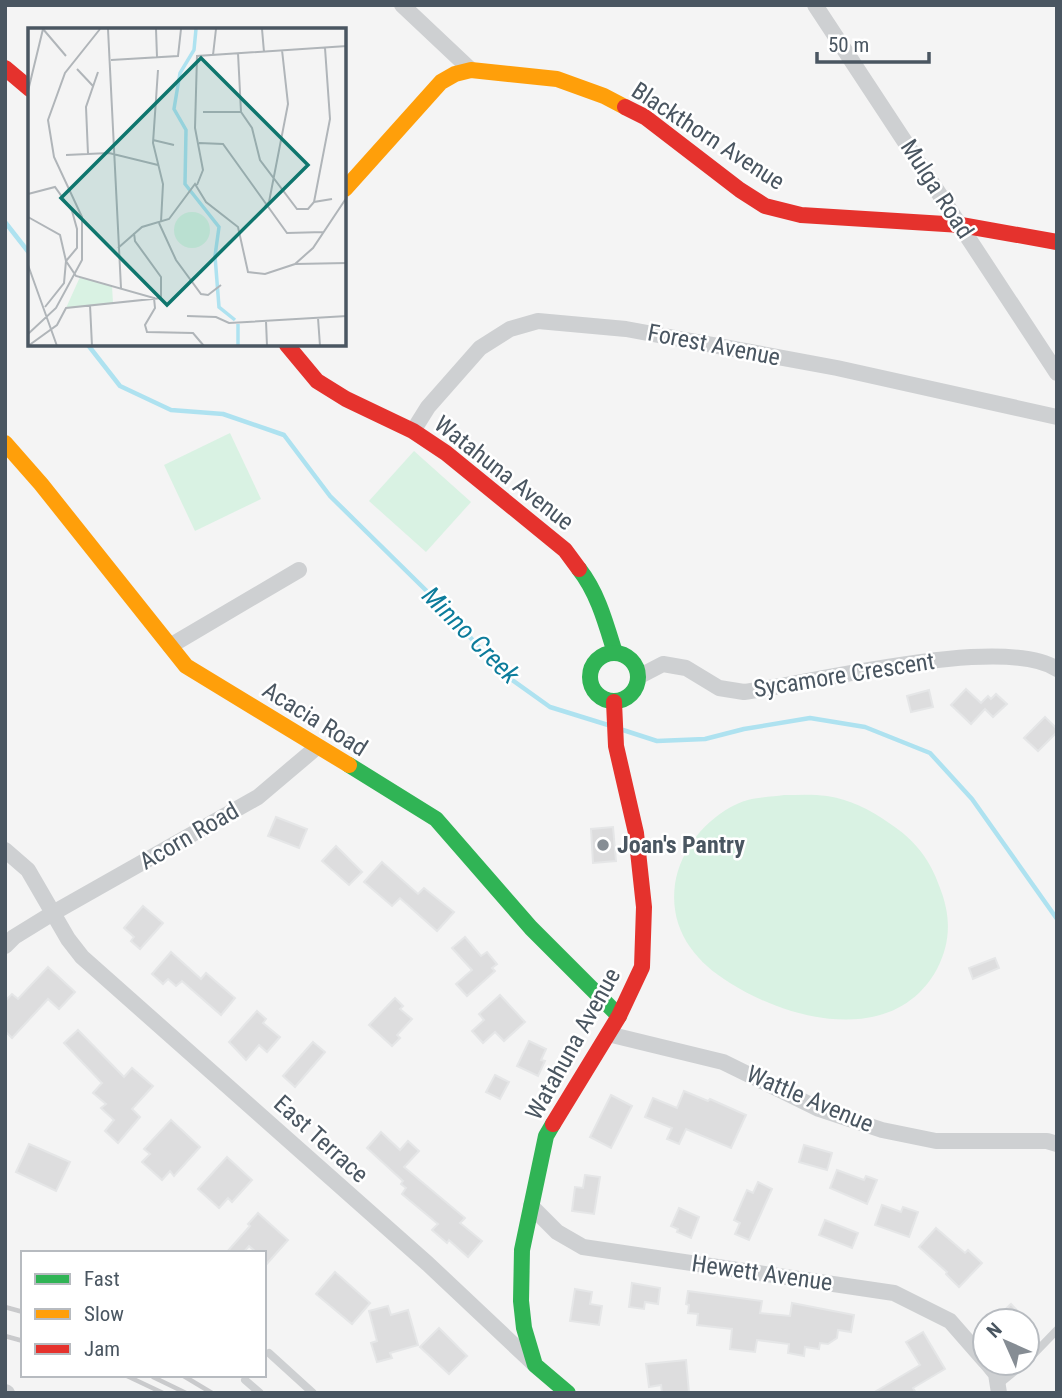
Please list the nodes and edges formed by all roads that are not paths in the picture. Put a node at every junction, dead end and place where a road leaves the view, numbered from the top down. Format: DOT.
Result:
graph roads {
  1 [pos="402,5"];
  2 [pos="815,5"];
  3 [pos="5,68"];
  4 [pos="471,71"];
  5 [pos="28,87"];
  6 [pos="346,188"];
  7 [pos="961,225"];
  8 [pos="1057,242"];
  9 [pos="288,346"];
  10 [pos="1057,373"];
  11 [pos="1057,399"];
  12 [pos="1055,417"];
  13 [pos="413,431"];
  14 [pos="5,443"];
  15 [pos="299,570"];
  16 [pos="170,646"];
  17 [pos="615,653"];
  18 [pos="1057,669"];
  19 [pos="638,677"];
  20 [pos="614,709"];
  21 [pos="317,747"];
  22 [pos="5,850"];
  23 [pos="53,913"];
  24 [pos="5,946"];
  25 [pos="618,1016"];
  26 [pos="608,1034"];
  27 [pos="1057,1144"];
  28 [pos="531,1206"];
  29 [pos="1057,1330"];
  30 [pos="971,1345"];
  31 [pos="1041,1347"];
  32 [pos="269,1353"];
  33 [pos="535,1365"];
  34 [pos="245,1380"];
  35 [pos="260,1393"];
  36 [pos="313,1393"];
  37 [pos="568,1393"];
  1 -- 4 [label="street"];
  2 -- 7 [label="street, Mulga Road"];
  3 -- 5 [label="street"];
  4 -- 6 [label="street, Blackthorn Avenue"];
  4 -- 7 [label="street, Blackthorn Avenue"];
  7 -- 8 [label="street, Blackthorn Avenue"];
  7 -- 10 [label="street, Mulga Road"];
  9 -- 13 [label="street, Watahuna Avenue"];
  11 -- 12 [label="street"];
  12 -- 13 [label="street, Forest Avenue"];
  13 -- 17 [label="street, Watahuna Avenue"];
  14 -- 16 [label="street, Acacia Road"];
  15 -- 16 [label="street"];
  16 -- 21 [label="street, Acacia Road"];
  17 -- 19 [label="street"];
  17 -- 20 [label="street"];
  18 -- 19 [label="street, Sycamore Crescent"];
  19 -- 20 [label="street"];
  20 -- 25 [label="street, Watahuna Avenue"];
  21 -- 23 [label="street, Acorn Road"];
  21 -- 25 [label="street, Acacia Road"];
  22 -- 23 [label="street, East Terrace"];
  23 -- 24 [label="street, Acorn Road"];
  23 -- 33 [label="street, East Terrace"];
  25 -- 26 [label="street, Watahuna Avenue"];
  26 -- 27 [label="street, Wattle Avenue"];
  26 -- 28 [label="street, Watahuna Avenue"];
  28 -- 30 [label="street, Hewett Avenue"];
  28 -- 33 [label="street, Watahuna Avenue"];
  29 -- 31 [label="lane"];
  32 -- 36 [label="lane"];
  33 -- 37 [label="street, East Terrace"];
  34 -- 35 [label="lane"];
}
